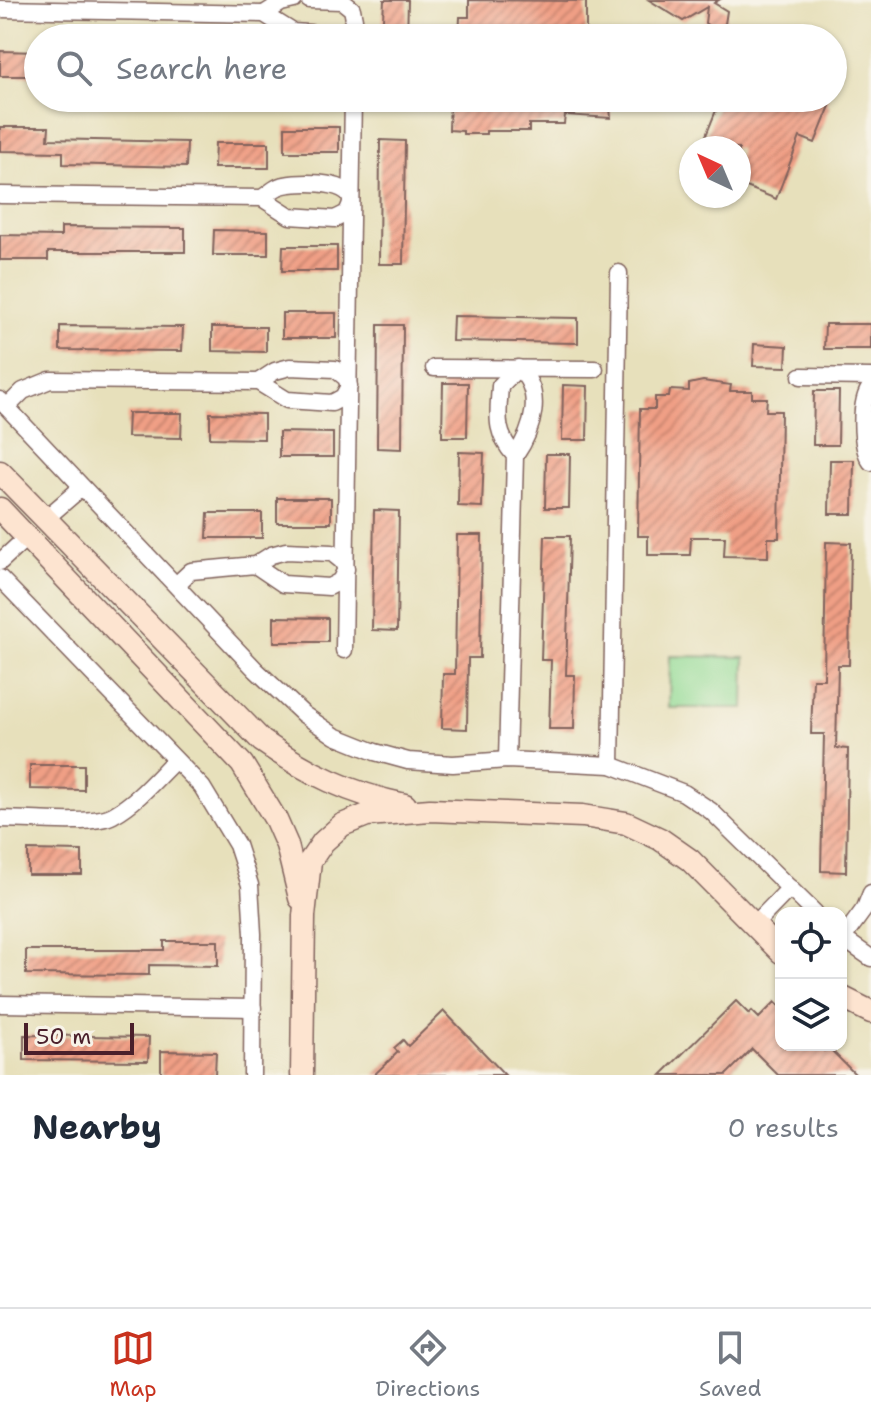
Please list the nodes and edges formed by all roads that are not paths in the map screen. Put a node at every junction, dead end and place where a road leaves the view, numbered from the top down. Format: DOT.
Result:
graph roads {
  1 [pos="294,0"];
  2 [pos="309,0"];
  3 [pos="355,0"];
  4 [pos="0,9"];
  5 [pos="264,14"];
  6 [pos="354,19"];
  7 [pos="280,24"];
  8 [pos="352,24"];
  9 [pos="354,24"];
  10 [pos="353,112"];
  11 [pos="0,195"];
  12 [pos="262,198"];
  13 [pos="351,201"];
  14 [pos="619,273"];
  15 [pos="434,368"];
  16 [pos="518,368"];
  17 [pos="595,369"];
  18 [pos="801,376"];
  19 [pos="871,377"];
  20 [pos="258,382"];
  21 [pos="349,386"];
  22 [pos="871,386"];
  23 [pos="4,404"];
  24 [pos="515,456"];
  25 [pos="871,462"];
  26 [pos="0,472"];
  27 [pos="81,488"];
  28 [pos="0,509"];
  29 [pos="45,519"];
  30 [pos="27,537"];
  31 [pos="0,562"];
  32 [pos="255,565"];
  33 [pos="346,569"];
  34 [pos="0,578"];
  35 [pos="176,585"];
  36 [pos="344,650"];
  37 [pos="175,760"];
  38 [pos="507,760"];
  39 [pos="611,765"];
  40 [pos="430,810"];
  41 [pos="0,819"];
  42 [pos="790,888"];
  43 [pos="871,893"];
  44 [pos="809,907"];
  45 [pos="304,916"];
  46 [pos="755,924"];
  47 [pos="847,931"];
  48 [pos="847,941"];
  49 [pos="775,946"];
  50 [pos="871,958"];
  51 [pos="847,1000"];
  52 [pos="0,1004"];
  53 [pos="253,1008"];
  54 [pos="871,1012"];
  55 [pos="252,1075"];
  56 [pos="302,1075"];
  1 -- 5 [label="street"];
  2 -- 6 [label="street"];
  3 -- 6 [label="street"];
  4 -- 5 [label="street"];
  5 -- 7 [label="street"];
  6 -- 8 [label="street"];
  6 -- 9 [label="street"];
  10 -- 13 [label="street"];
  11 -- 12 [label="street"];
  12 -- 13 [label="street"];
  12 -- 13 [label="street"];
  13 -- 21 [label="street"];
  14 -- 39 [label="street"];
  15 -- 16 [label="street"];
  16 -- 17 [label="street"];
  16 -- 24 [label="street"];
  16 -- 24 [label="street"];
  18 -- 19 [label="street"];
  20 -- 21 [label="street"];
  20 -- 21 [label="street"];
  20 -- 23 [label="street"];
  21 -- 33 [label="street"];
  22 -- 25 [label="street"];
  23 -- 27 [label="street"];
  24 -- 38 [label="street"];
  26 -- 29 [label="main road"];
  27 -- 29 [label="street"];
  27 -- 35 [label="street"];
  28 -- 30 [label="main road"];
  29 -- 40 [label="main road"];
  30 -- 31 [label="street"];
  30 -- 45 [label="main road"];
  32 -- 33 [label="street"];
  32 -- 33 [label="street"];
  32 -- 35 [label="street"];
  33 -- 36 [label="street"];
  34 -- 37 [label="street"];
  35 -- 38 [label="street"];
  37 -- 41 [label="street"];
  37 -- 53 [label="street"];
  38 -- 39 [label="street"];
  39 -- 42 [label="street"];
  40 -- 45 [label="main road"];
  40 -- 46 [label="main road"];
  42 -- 44 [label="street"];
  42 -- 46 [label="street"];
  43 -- 47 [label="street"];
  45 -- 56 [label="main road"];
  46 -- 49 [label="main road"];
  48 -- 50 [label="street"];
  51 -- 54 [label="main road"];
  52 -- 53 [label="street"];
  53 -- 55 [label="street"];
}
